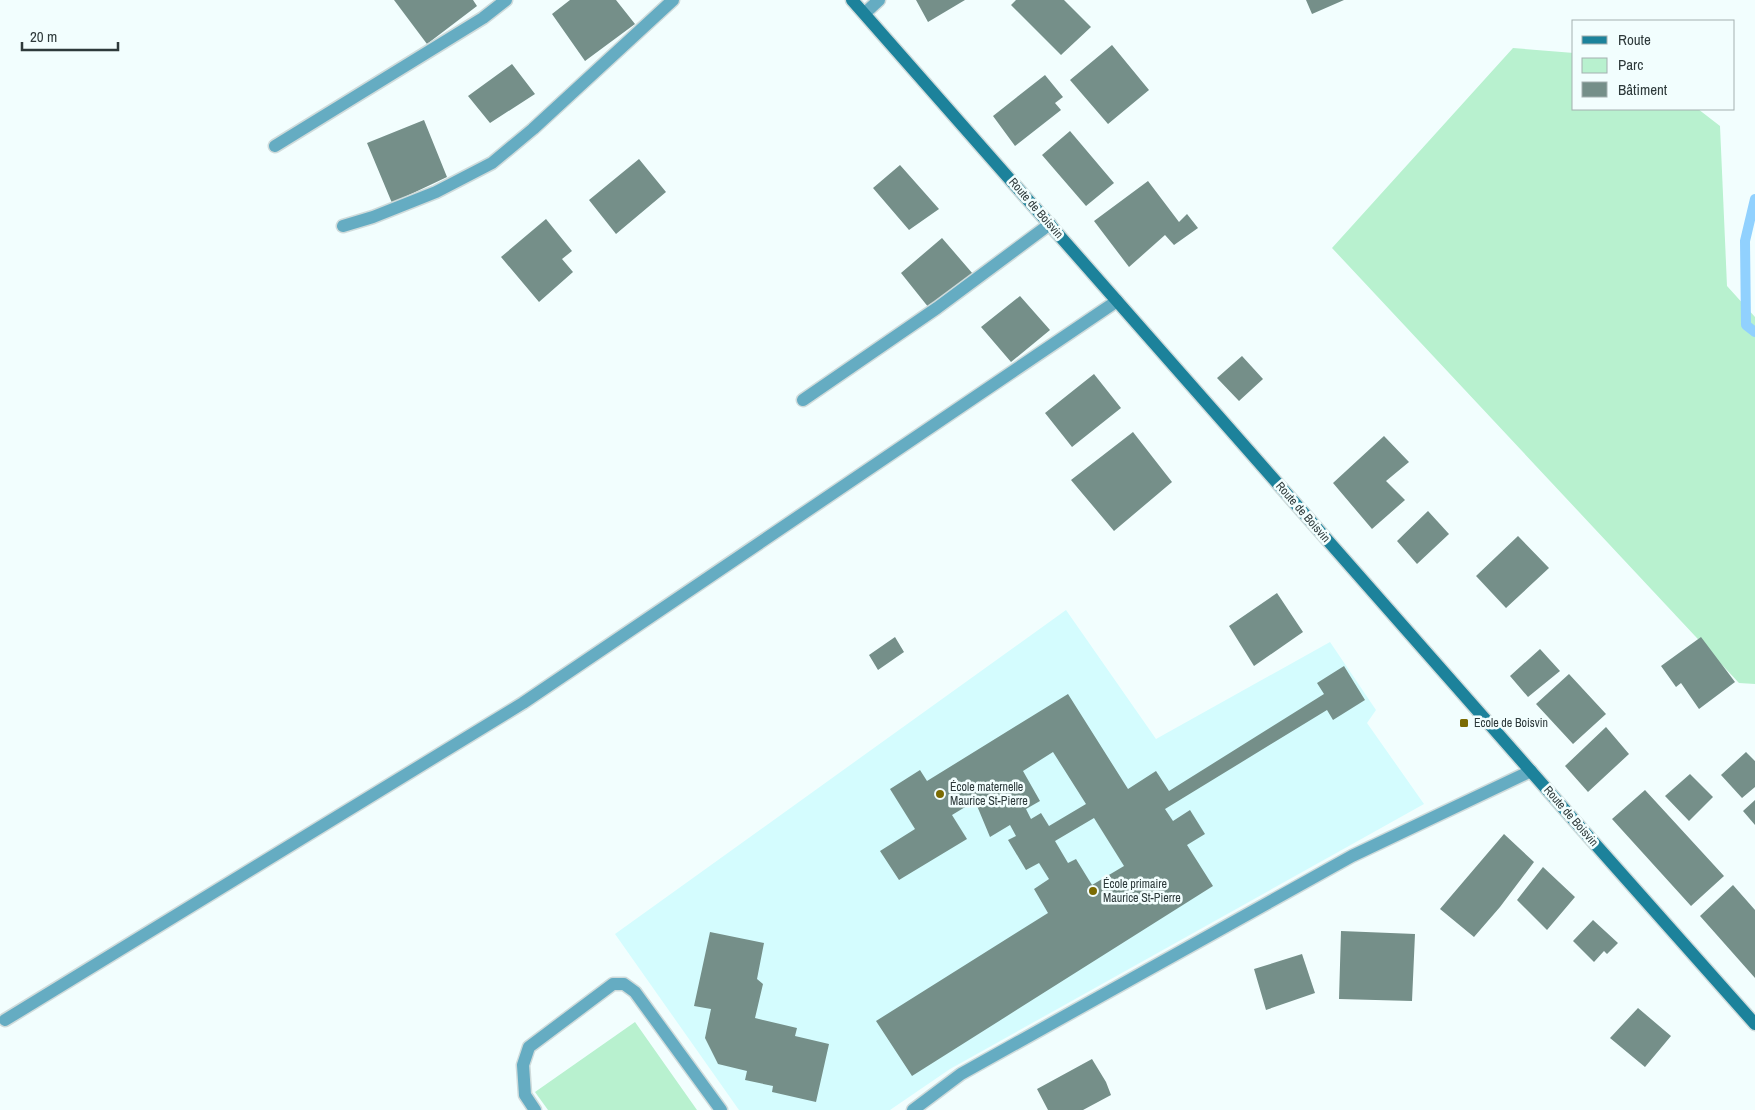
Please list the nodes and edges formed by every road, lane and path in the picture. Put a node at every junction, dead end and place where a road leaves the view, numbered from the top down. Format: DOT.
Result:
graph roads {
  1 [pos="506,0"];
  2 [pos="673,0"];
  3 [pos="852,0"];
  4 [pos="879,0"];
  5 [pos="865,13"];
  6 [pos="275,146"];
  7 [pos="1050,224"];
  8 [pos="344,226"];
  9 [pos="1117,301"];
  10 [pos="803,400"];
  11 [pos="1531,771"];
  12 [pos="5,1020"];
  13 [pos="1755,1024"];
  14 [pos="535,1110"];
  15 [pos="720,1110"];
  16 [pos="913,1110"];
  1 -- 6 [label="street"];
  2 -- 8 [label="street"];
  3 -- 5 [label="main road, Route de Boisvin"];
  4 -- 5 [label="street"];
  5 -- 7 [label="main road, Route de Boisvin"];
  7 -- 9 [label="main road, Route de Boisvin"];
  7 -- 10 [label="street"];
  9 -- 11 [label="main road, Route de Boisvin"];
  9 -- 12 [label="street"];
  11 -- 13 [label="main road, Route de Boisvin"];
  11 -- 16 [label="street"];
  14 -- 15 [label="street"];
}
